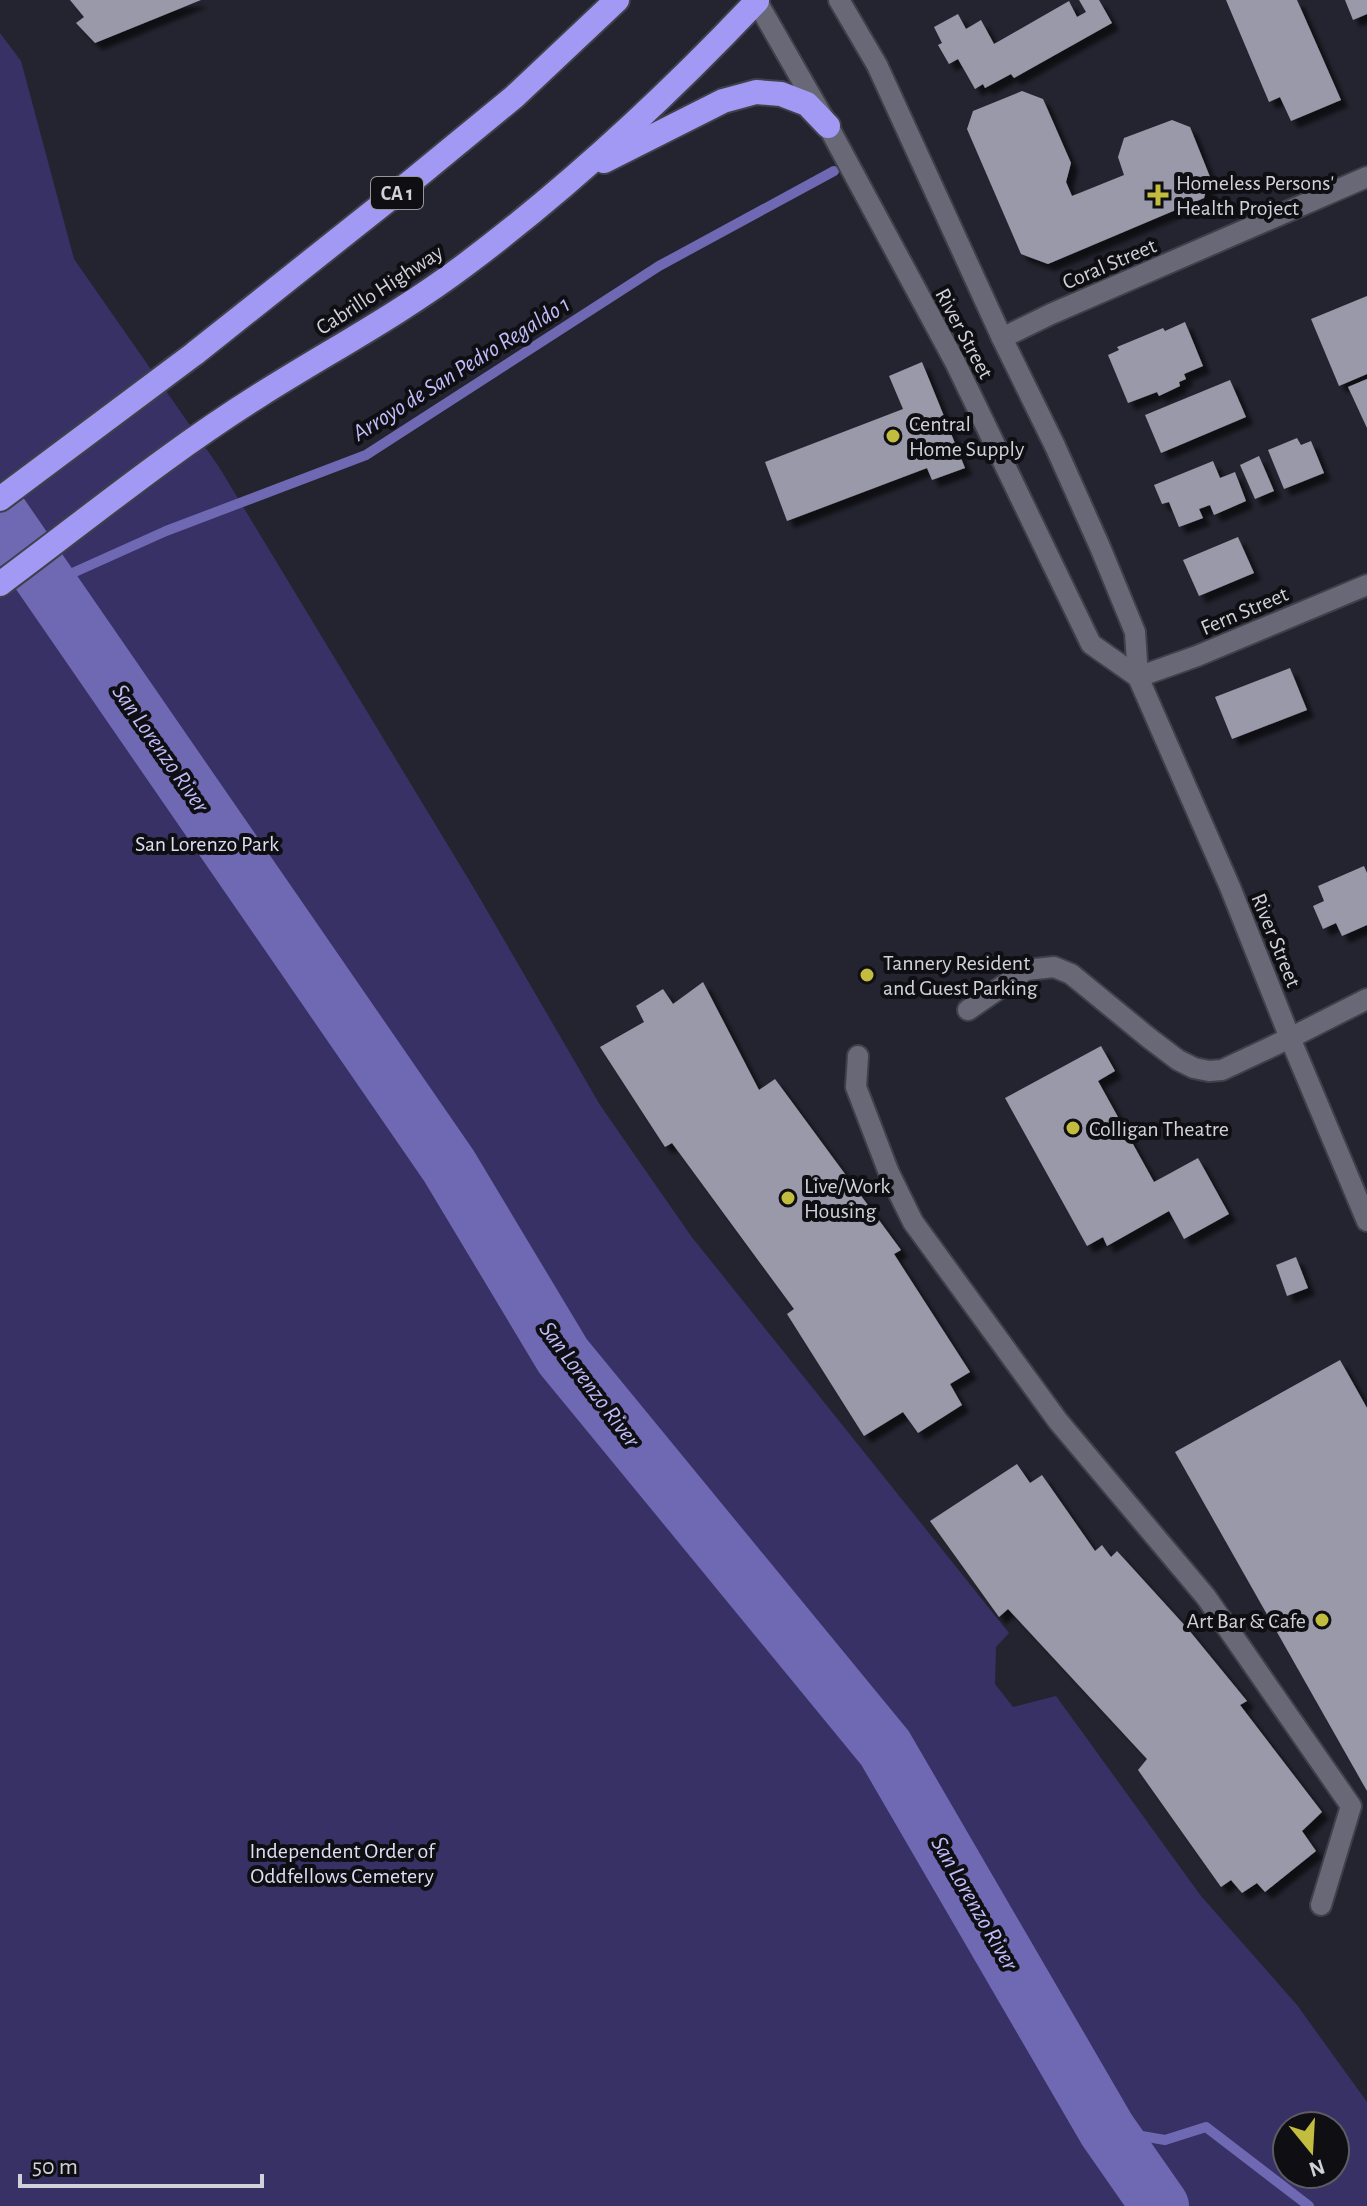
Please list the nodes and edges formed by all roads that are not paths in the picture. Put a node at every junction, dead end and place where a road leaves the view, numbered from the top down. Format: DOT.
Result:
graph roads {
  1 [pos="617,0"];
  2 [pos="839,0"];
  3 [pos="756,1"];
  4 [pos="828,126"];
  5 [pos="573,176"];
  6 [pos="1367,177"];
  7 [pos="1002,338"];
  8 [pos="0,499"];
  9 [pos="0,584"];
  10 [pos="1367,585"];
  11 [pos="1138,677"];
  12 [pos="1367,999"];
  13 [pos="968,1010"];
  14 [pos="1290,1038"];
  15 [pos="858,1056"];
  16 [pos="1367,1221"];
  17 [pos="1321,1905"];
  1 -- 8 [label="highway, CA 1"];
  2 -- 7 [label="main road, River Street"];
  3 -- 4 [label="main road, River Street"];
  3 -- 5 [label="highway, Cabrillo Highway"];
  4 -- 5 [label="highway"];
  4 -- 11 [label="main road, River Street"];
  5 -- 9 [label="highway, Cabrillo Highway"];
  6 -- 7 [label="main road, Coral Street"];
  7 -- 11 [label="main road, River Street"];
  10 -- 11 [label="main road, Fern Street"];
  11 -- 14 [label="main road, River Street"];
  12 -- 14 [label="main road"];
  13 -- 14 [label="main road"];
  14 -- 16 [label="main road, River Street"];
  15 -- 17 [label="main road"];
}
